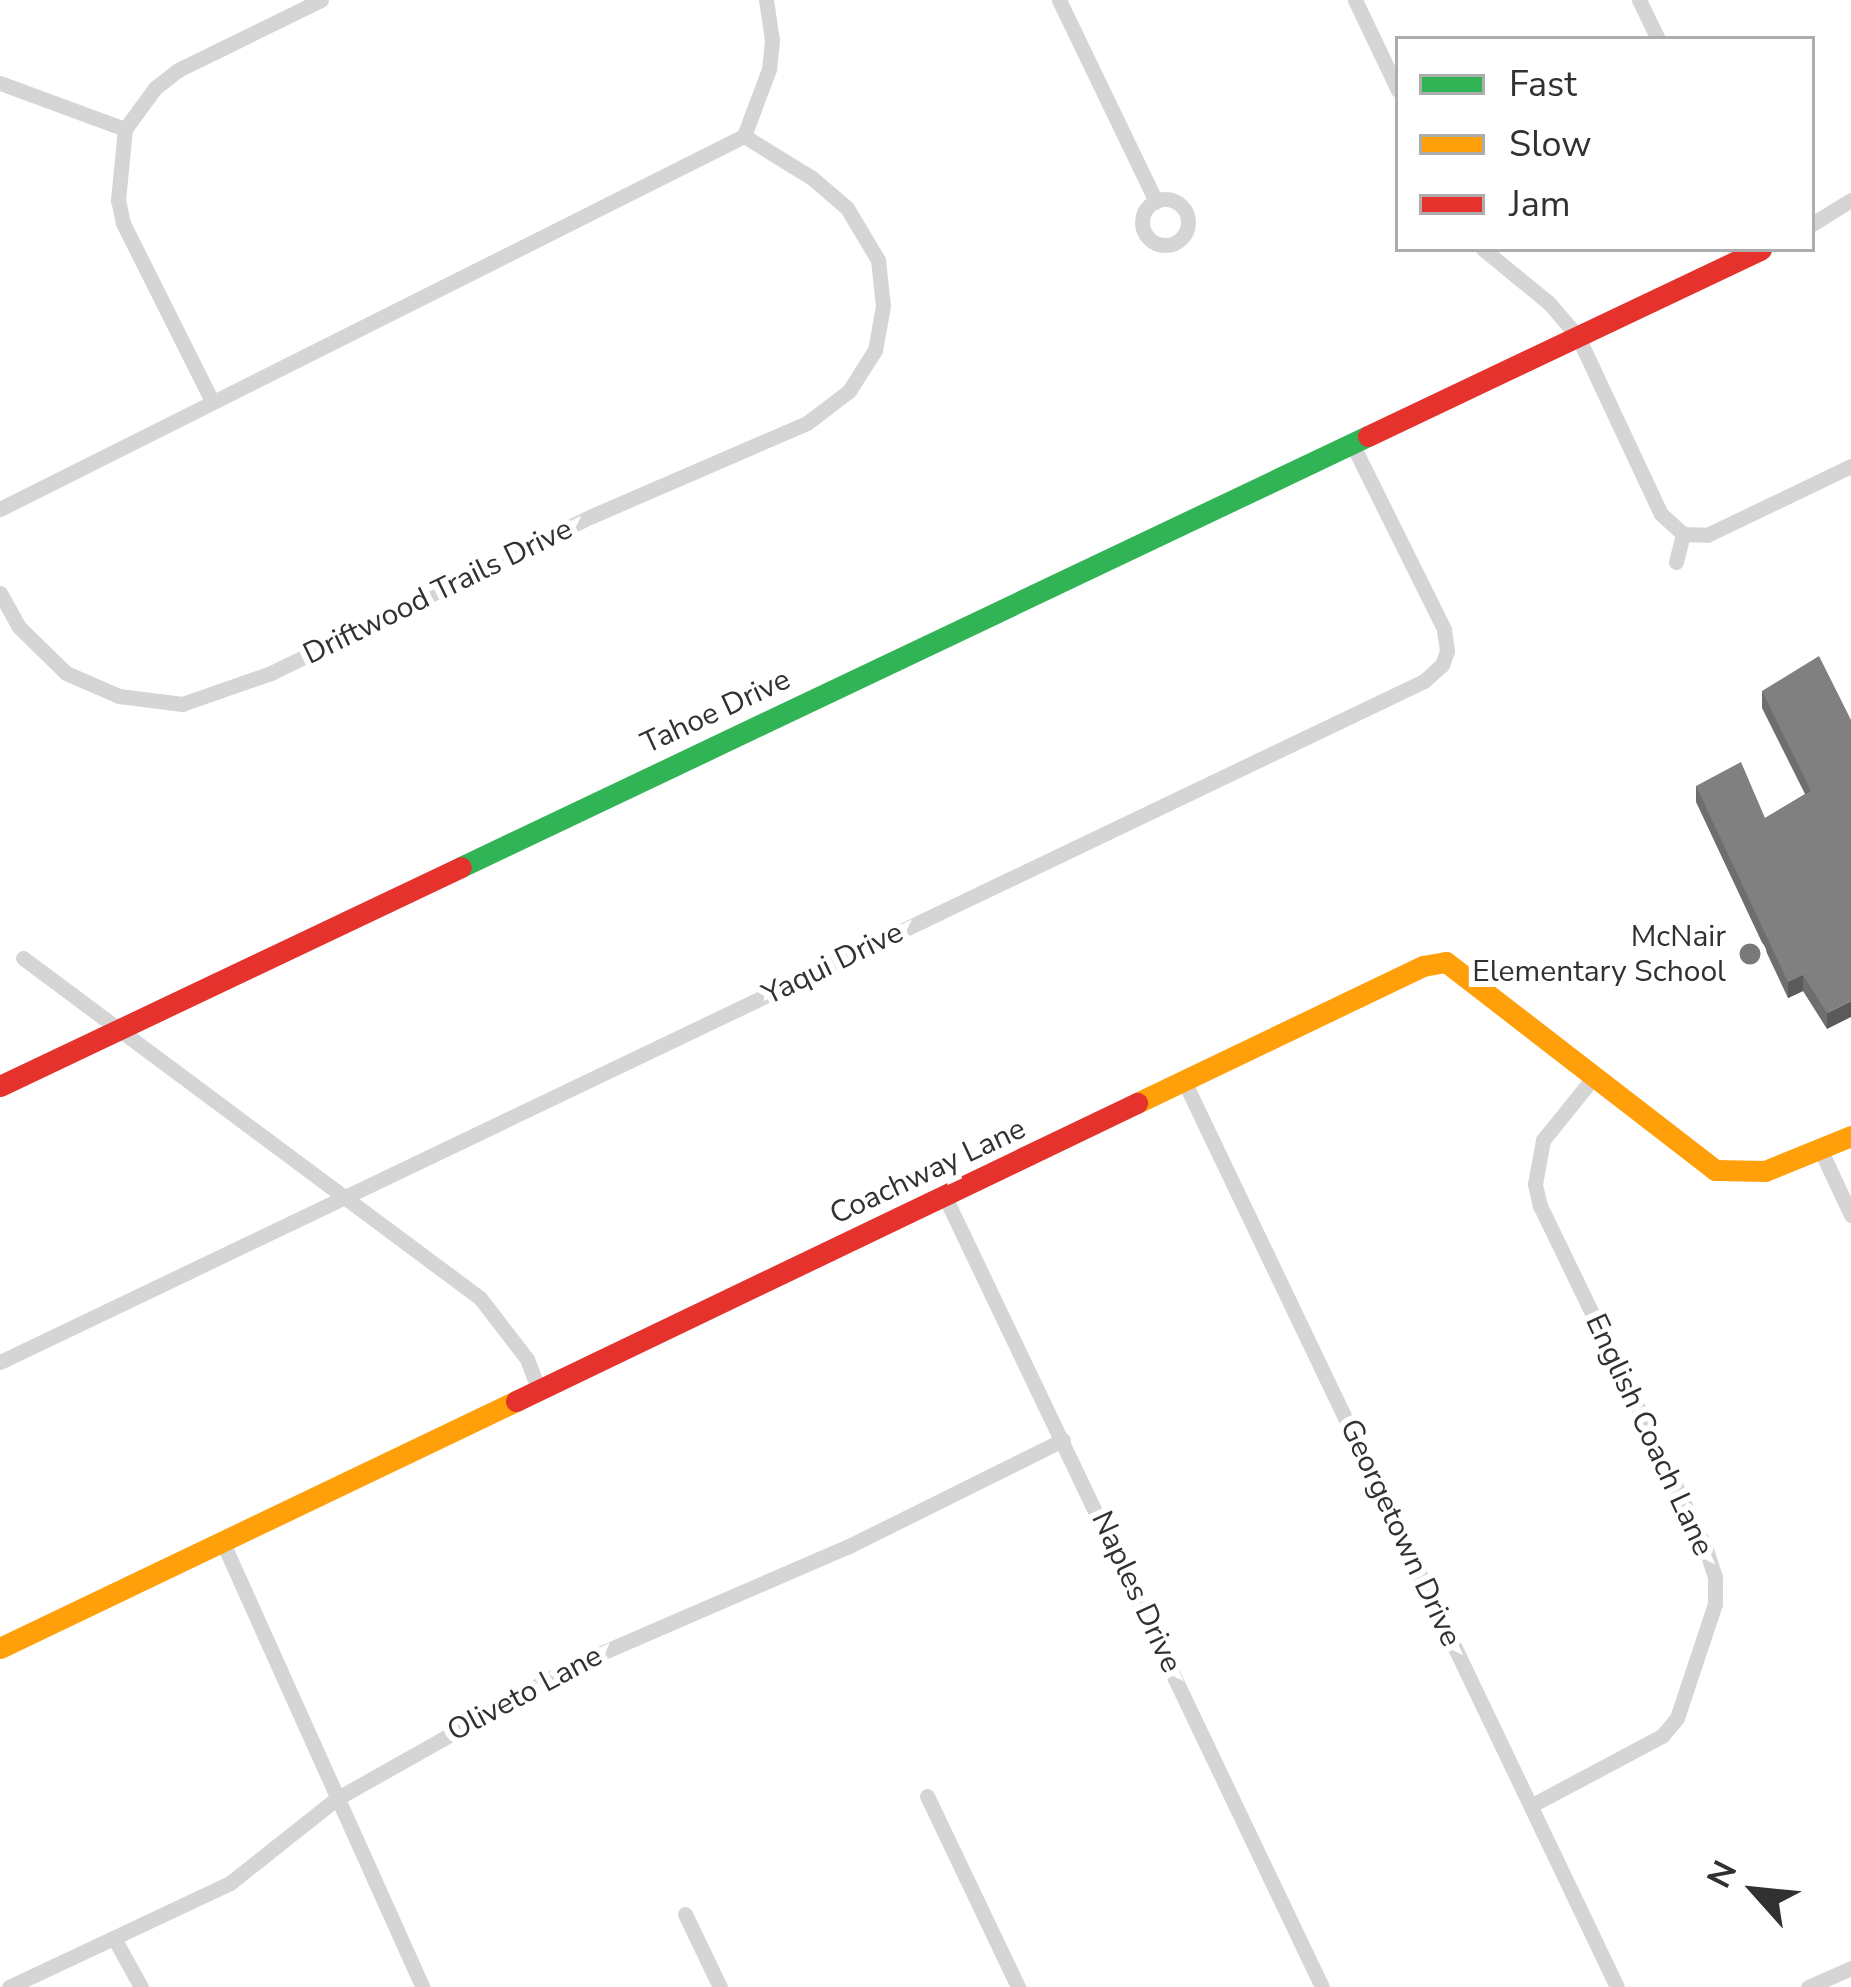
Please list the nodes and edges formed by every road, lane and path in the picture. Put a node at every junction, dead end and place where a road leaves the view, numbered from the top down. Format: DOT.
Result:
graph roads {
  1 [pos="321,0"];
  2 [pos="766,0"];
  3 [pos="1060,0"];
  4 [pos="1355,0"];
  5 [pos="1639,0"];
  6 [pos="1657,36"];
  7 [pos="0,82"];
  8 [pos="1395,84"];
  9 [pos="124,129"];
  10 [pos="744,136"];
  11 [pos="1851,200"];
  12 [pos="1156,202"];
  13 [pos="1815,222"];
  14 [pos="1487,252"];
  15 [pos="1755,252"];
  16 [pos="1578,337"];
  17 [pos="211,398"];
  18 [pos="1352,444"];
  19 [pos="1851,466"];
  20 [pos="0,509"];
  21 [pos="1683,534"];
  22 [pos="1676,562"];
  23 [pos="0,592"];
  24 [pos="23,958"];
  25 [pos="119,1029"];
  26 [pos="1593,1078"];
  27 [pos="1184,1079"];
  28 [pos="0,1086"];
  29 [pos="1851,1136"];
  30 [pos="1821,1151"];
  31 [pos="345,1198"];
  32 [pos="946,1199"];
  33 [pos="1851,1215"];
  34 [pos="0,1362"];
  35 [pos="538,1387"];
  36 [pos="1064,1440"];
  37 [pos="223,1543"];
  38 [pos="0,1648"];
  39 [pos="927,1796"];
  40 [pos="336,1799"];
  41 [pos="1534,1804"];
  42 [pos="685,1914"];
  43 [pos="114,1938"];
  44 [pos="1851,1968"];
  45 [pos="9,1987"];
  46 [pos="141,1987"];
  47 [pos="423,1987"];
  48 [pos="720,1987"];
  49 [pos="1018,1987"];
  50 [pos="1322,1987"];
  51 [pos="1617,1987"];
  52 [pos="1808,1987"];
  1 -- 9 [label="street"];
  2 -- 10 [label="street"];
  3 -- 12 [label="street"];
  4 -- 8 [label="street"];
  5 -- 6 [label="street"];
  7 -- 9 [label="street"];
  9 -- 17 [label="street"];
  10 -- 17 [label="street"];
  10 -- 23 [label="street, Driftwood Trails Drive"];
  11 -- 13 [label="street"];
  14 -- 16 [label="street"];
  15 -- 16 [label="street, Tahoe Drive"];
  16 -- 18 [label="street, Tahoe Drive"];
  16 -- 21 [label="street"];
  17 -- 20 [label="street"];
  18 -- 25 [label="street, Tahoe Drive"];
  18 -- 31 [label="street, Yaqui Drive"];
  19 -- 21 [label="street"];
  21 -- 22 [label="street"];
  24 -- 25 [label="street"];
  25 -- 28 [label="street, Tahoe Drive"];
  25 -- 31 [label="street"];
  26 -- 27 [label="street, Coachway Lane"];
  26 -- 30 [label="street, Coachway Lane"];
  26 -- 41 [label="street, English Coach Lane"];
  27 -- 32 [label="street, Coachway Lane"];
  27 -- 41 [label="street, Georgetown Drive"];
  29 -- 30 [label="street, Coachway Lane"];
  30 -- 33 [label="street"];
  31 -- 34 [label="street, Yaqui Drive"];
  31 -- 35 [label="street"];
  32 -- 35 [label="street, Coachway Lane"];
  32 -- 36 [label="street, Naples Drive"];
  35 -- 37 [label="street, Coachway Lane"];
  36 -- 40 [label="street, Oliveto Lane"];
  36 -- 50 [label="street, Naples Drive"];
  37 -- 38 [label="street, Coachway Lane"];
  37 -- 40 [label="street"];
  39 -- 49 [label="street"];
  40 -- 43 [label="street, Oliveto Lane"];
  40 -- 47 [label="street"];
  41 -- 51 [label="street, Georgetown Drive"];
  42 -- 48 [label="street"];
  43 -- 45 [label="street, Oliveto Lane"];
  43 -- 46 [label="street"];
  44 -- 52 [label="street"];
}
